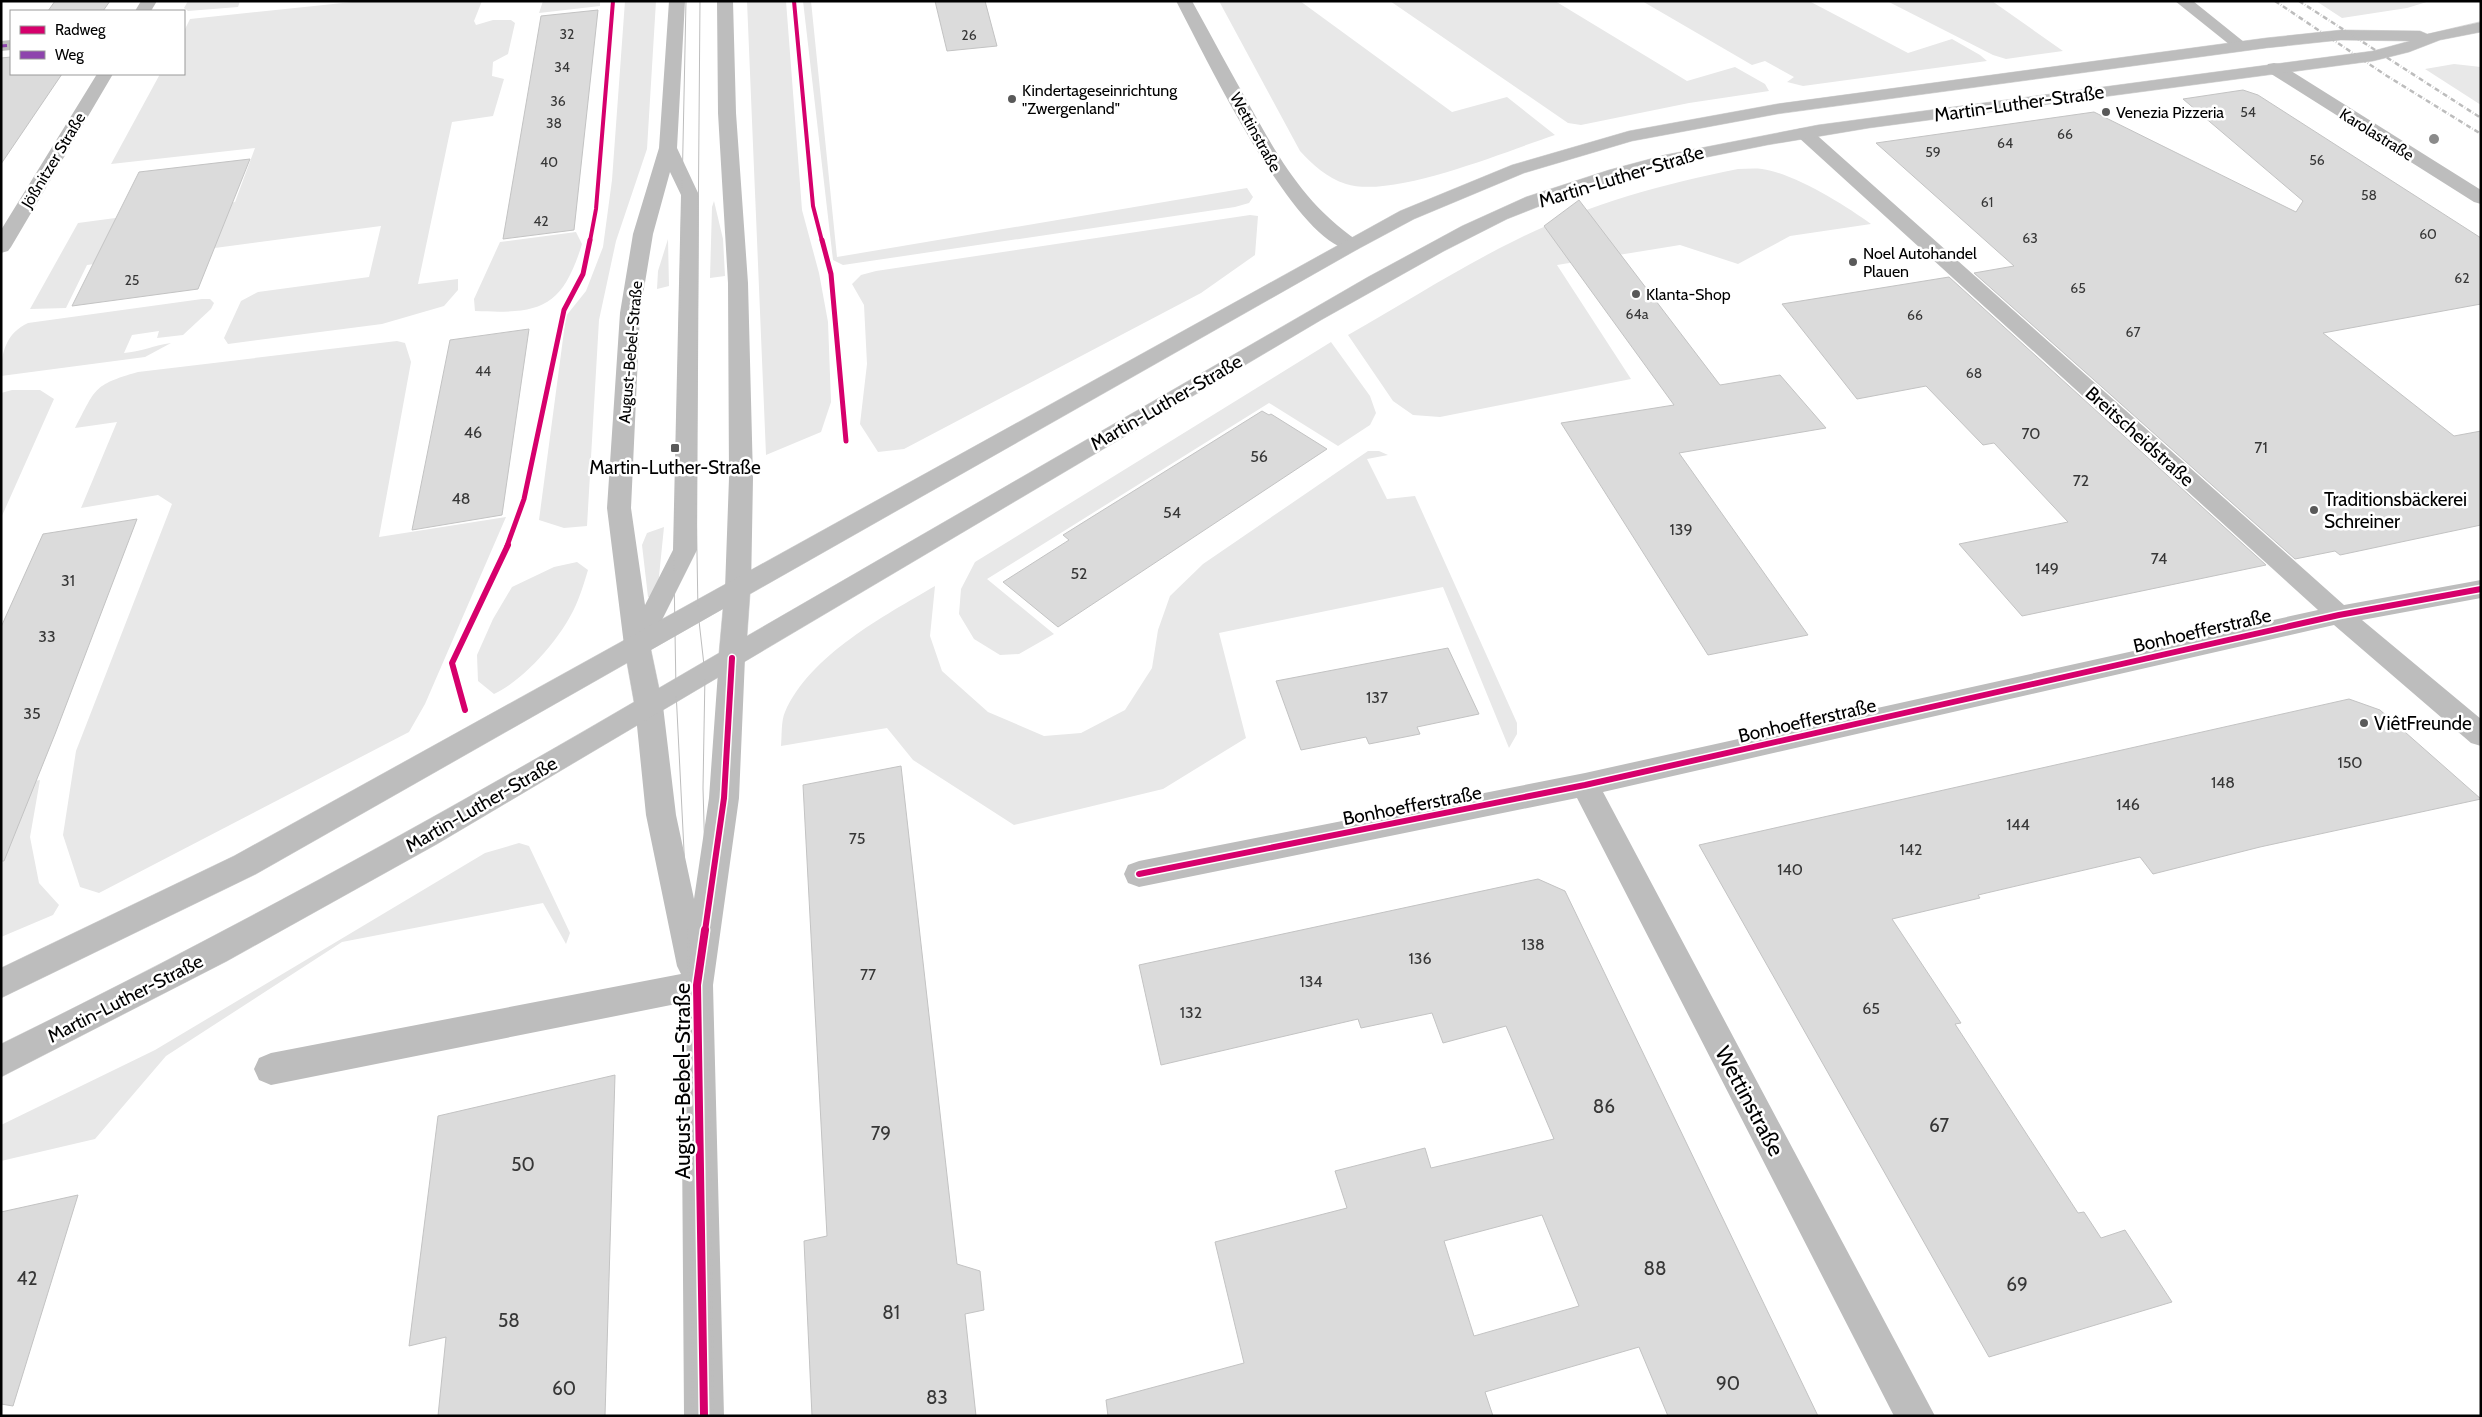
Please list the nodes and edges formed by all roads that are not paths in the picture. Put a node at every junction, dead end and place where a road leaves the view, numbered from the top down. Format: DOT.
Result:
graph roads {
  1 [pos="677,1"];
  2 [pos="725,1"];
  3 [pos="1184,1"];
  4 [pos="2183,1"];
  5 [pos="2481,27"];
  6 [pos="2436,36"];
  7 [pos="2241,46"];
  8 [pos="2274,68"];
  9 [pos="104,75"];
  10 [pos="1777,109"];
  11 [pos="1804,133"];
  12 [pos="668,148"];
  13 [pos="2481,198"];
  14 [pos="1351,245"];
  15 [pos="1,247"];
  16 [pos="1394,270"];
  17 [pos="738,589"];
  18 [pos="2481,589"];
  19 [pos="2338,615"];
  20 [pos="637,645"];
  21 [pos="732,658"];
  22 [pos="649,706"];
  23 [pos="2481,735"];
  24 [pos="1586,785"];
  25 [pos="1139,874"];
  26 [pos="1,984"];
  27 [pos="697,985"];
  28 [pos="1,1061"];
  29 [pos="271,1069"];
  30 [pos="704,1416"];
  31 [pos="1915,1416"];
  1 -- 12 [label="street, August-Bebel-Straße"];
  2 -- 17 [label="street"];
  3 -- 14 [label="street, Wettinstraße"];
  4 -- 7 [label="street, Karolastraße"];
  5 -- 6 [label="street, Martin-Luther-Straße"];
  6 -- 7 [label="street, Martin-Luther-Straße"];
  6 -- 8 [label="street, Martin-Luther-Straße"];
  7 -- 8 [label="street, Karolastraße"];
  7 -- 10 [label="street, Martin-Luther-Straße"];
  8 -- 11 [label="street, Martin-Luther-Straße"];
  8 -- 13 [label="street, Karolastraße"];
  9 -- 15 [label="street, Jößnitzer Straße"];
  10 -- 11 [label="street, Breitscheidstraße"];
  10 -- 14 [label="street, Martin-Luther-Straße"];
  11 -- 16 [label="street, Martin-Luther-Straße"];
  11 -- 19 [label="street, Breitscheidstraße"];
  12 -- 20 [label="street, August-Bebel-Straße"];
  12 -- 20 [label="street"];
  14 -- 16 [label="street, Wettinstraße"];
  14 -- 17 [label="street, Martin-Luther-Straße"];
  16 -- 21 [label="street, Martin-Luther-Straße"];
  17 -- 20 [label="street, Martin-Luther-Straße"];
  17 -- 21 [label="street, August-Bebel-Straße"];
  18 -- 19 [label="street, Bonhoefferstraße"];
  19 -- 23 [label="street, Breitscheidstraße"];
  19 -- 24 [label="street, Bonhoefferstraße"];
  20 -- 22 [label="street, August-Bebel-Straße"];
  20 -- 26 [label="street, Martin-Luther-Straße"];
  21 -- 22 [label="street, Martin-Luther-Straße"];
  21 -- 27 [label="street, August-Bebel-Straße"];
  22 -- 27 [label="street, August-Bebel-Straße"];
  22 -- 28 [label="street, Martin-Luther-Straße"];
  24 -- 25 [label="street, Bonhoefferstraße"];
  24 -- 31 [label="street, Wettinstraße"];
  27 -- 29 [label="street"];
  27 -- 30 [label="street, August-Bebel-Straße"];
}
